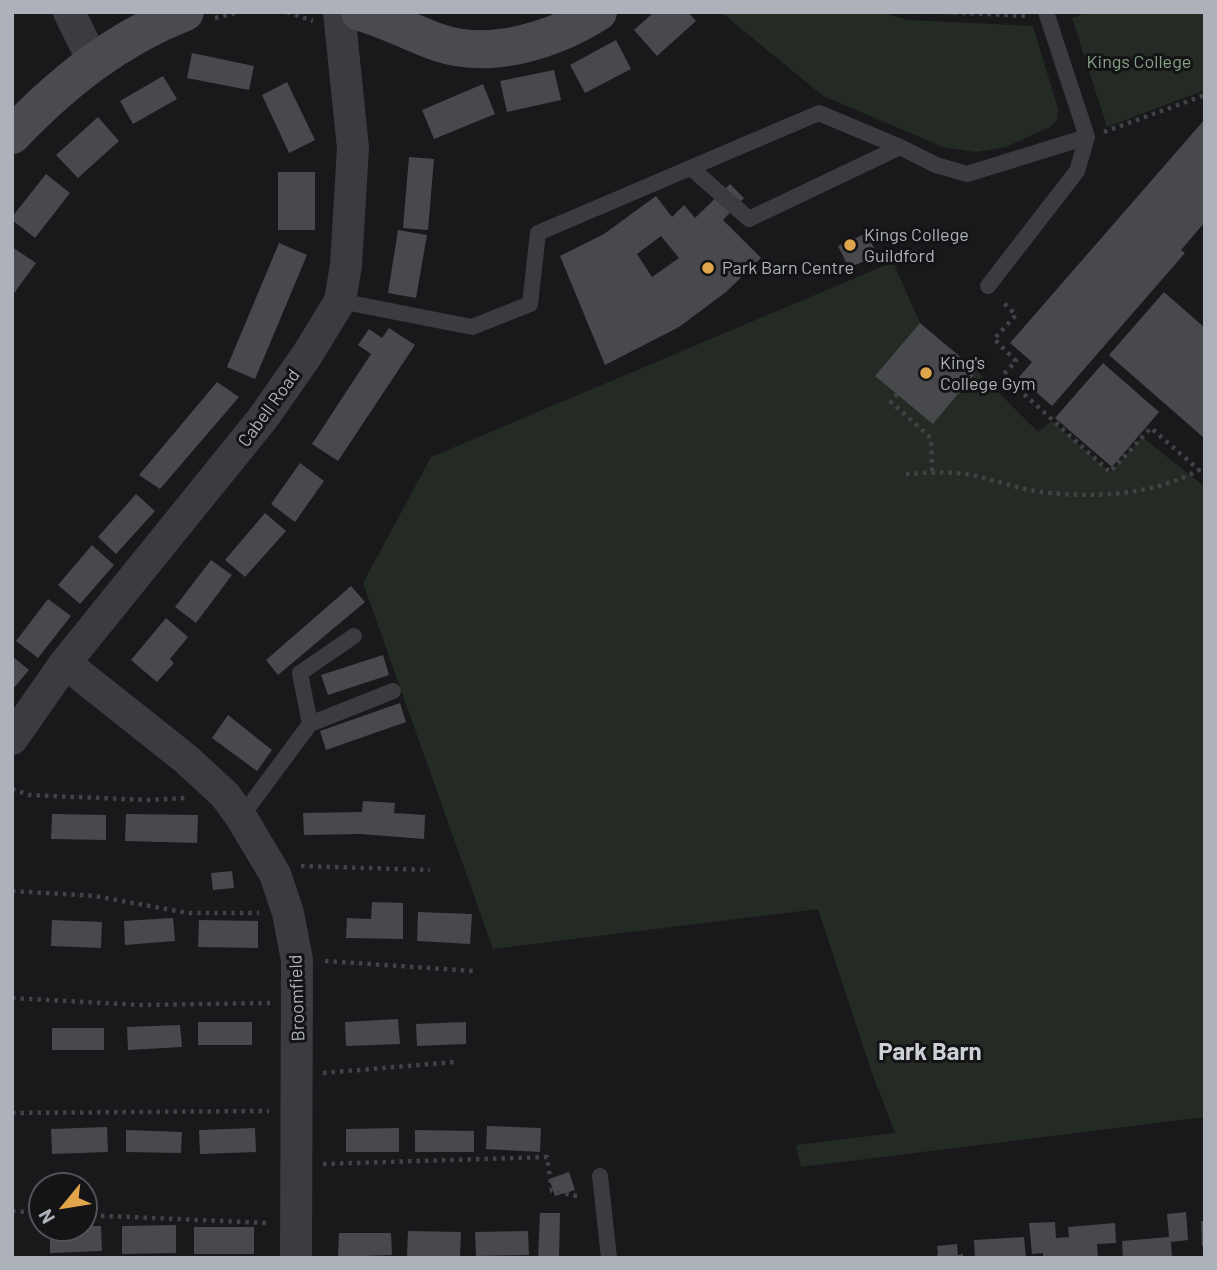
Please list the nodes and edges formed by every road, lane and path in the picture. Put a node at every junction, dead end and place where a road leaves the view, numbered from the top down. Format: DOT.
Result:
graph roads {
  1 [pos="69,12"];
  2 [pos="185,12"];
  3 [pos="339,12"];
  4 [pos="359,12"];
  5 [pos="598,12"];
  6 [pos="945,12"];
  7 [pos="1046,14"];
  8 [pos="93,61"];
  9 [pos="1205,95"];
  10 [pos="12,135"];
  11 [pos="1094,135"];
  12 [pos="900,147"];
  13 [pos="691,168"];
  14 [pos="988,286"];
  15 [pos="340,301"];
  16 [pos="897,394"];
  17 [pos="932,472"];
  18 [pos="906,474"];
  19 [pos="354,636"];
  20 [pos="65,663"];
  21 [pos="393,691"];
  22 [pos="310,724"];
  23 [pos="12,739"];
  24 [pos="12,789"];
  25 [pos="233,806"];
  26 [pos="429,870"];
  27 [pos="275,874"];
  28 [pos="12,891"];
  29 [pos="288,913"];
  30 [pos="298,960"];
  31 [pos="474,971"];
  32 [pos="12,998"];
  33 [pos="298,1002"];
  34 [pos="455,1062"];
  35 [pos="299,1076"];
  36 [pos="298,1111"];
  37 [pos="12,1113"];
  38 [pos="298,1165"];
  39 [pos="600,1176"];
  40 [pos="604,1201"];
  41 [pos="98,1216"];
  42 [pos="297,1225"];
  43 [pos="296,1258"];
  44 [pos="608,1258"];
  1 -- 8 [label="street"];
  2 -- 8 [label="street"];
  3 -- 15 [label="street, Cabell Road"];
  4 -- 5 [label="street"];
  6 -- 7 [label="path"];
  7 -- 11 [label="lane"];
  8 -- 10 [label="street"];
  9 -- 11 [label="path"];
  11 -- 12 [label="lane"];
  11 -- 14 [label="lane"];
  12 -- 13 [label="lane"];
  12 -- 13 [label="lane"];
  13 -- 15 [label="lane"];
  14 -- 17 [label="path"];
  15 -- 20 [label="street, Cabell Road"];
  16 -- 17 [label="path"];
  17 -- 18 [label="path"];
  19 -- 22 [label="lane"];
  20 -- 23 [label="street, Cabell Road"];
  20 -- 25 [label="street, Broomfield"];
  21 -- 22 [label="lane"];
  22 -- 25 [label="lane"];
  24 -- 25 [label="path"];
  25 -- 27 [label="street, Broomfield"];
  26 -- 27 [label="path"];
  27 -- 29 [label="street, Broomfield"];
  28 -- 29 [label="path"];
  29 -- 30 [label="street, Broomfield"];
  30 -- 31 [label="path"];
  30 -- 33 [label="street, Broomfield"];
  32 -- 33 [label="path"];
  33 -- 35 [label="street, Broomfield"];
  34 -- 35 [label="path"];
  35 -- 36 [label="street, Broomfield"];
  36 -- 37 [label="path"];
  36 -- 38 [label="street, Broomfield"];
  38 -- 40 [label="path"];
  38 -- 42 [label="street, Broomfield"];
  39 -- 40 [label="lane"];
  40 -- 44 [label="lane"];
  41 -- 42 [label="path"];
  42 -- 43 [label="street, Broomfield"];
}
